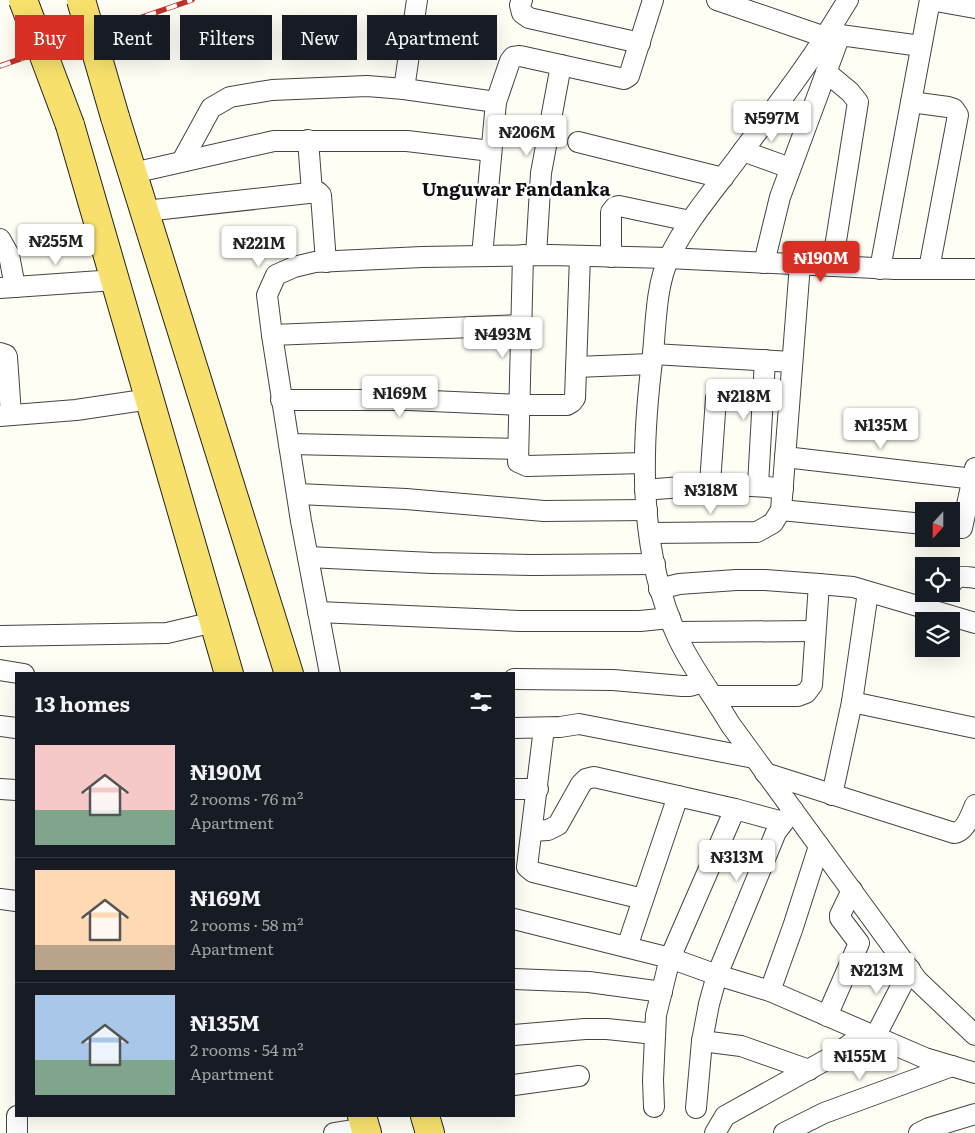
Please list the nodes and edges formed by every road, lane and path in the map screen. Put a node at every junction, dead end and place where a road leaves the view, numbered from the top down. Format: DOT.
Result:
graph roads {
  1 [pos="23,0"];
  2 [pos="81,0"];
  3 [pos="416,0"];
  4 [pos="522,0"];
  5 [pos="653,0"];
  6 [pos="717,0"];
  7 [pos="848,0"];
  8 [pos="930,0"];
  9 [pos="763,7"];
  10 [pos="975,8"];
  11 [pos="832,36"];
  12 [pos="640,43"];
  13 [pos="921,46"];
  14 [pos="560,65"];
  15 [pos="826,72"];
  16 [pos="404,89"];
  17 [pos="496,102"];
  18 [pos="911,102"];
  19 [pos="308,140"];
  20 [pos="578,142"];
  21 [pos="491,151"];
  22 [pos="743,151"];
  23 [pos="182,162"];
  24 [pos="790,168"];
  25 [pos="133,173"];
  26 [pos="723,178"];
  27 [pos="312,192"];
  28 [pos="145,211"];
  29 [pos="690,221"];
  30 [pos="0,239"];
  31 [pos="530,255"];
  32 [pos="482,256"];
  33 [pos="580,256"];
  34 [pos="611,256"];
  35 [pos="668,258"];
  36 [pos="326,262"];
  37 [pos="764,263"];
  38 [pos="800,264"];
  39 [pos="832,266"];
  40 [pos="880,269"];
  41 [pos="929,269"];
  42 [pos="975,269"];
  43 [pos="115,280"];
  44 [pos="8,288"];
  45 [pos="522,325"];
  46 [pos="272,335"];
  47 [pos="0,353"];
  48 [pos="652,359"];
  49 [pos="765,360"];
  50 [pos="792,362"];
  51 [pos="576,366"];
  52 [pos="716,398"];
  53 [pos="150,399"];
  54 [pos="281,400"];
  55 [pos="519,405"];
  56 [pos="6,415"];
  57 [pos="289,444"];
  58 [pos="518,449"];
  59 [pos="785,457"];
  60 [pos="644,463"];
  61 [pos="974,475"];
  62 [pos="710,484"];
  63 [pos="758,485"];
  64 [pos="783,488"];
  65 [pos="298,494"];
  66 [pos="646,500"];
  67 [pos="781,510"];
  68 [pos="915,523"];
  69 [pos="963,528"];
  70 [pos="650,534"];
  71 [pos="308,557"];
  72 [pos="655,564"];
  73 [pos="960,577"];
  74 [pos="975,578"];
  75 [pos="819,584"];
  76 [pos="659,589"];
  77 [pos="868,592"];
  78 [pos="318,612"];
  79 [pos="936,612"];
  80 [pos="960,619"];
  81 [pos="214,622"];
  82 [pos="975,623"];
  83 [pos="673,625"];
  84 [pos="815,631"];
  85 [pos="1,637"];
  86 [pos="0,670"];
  87 [pos="15,672"];
  88 [pos="228,672"];
  89 [pos="288,672"];
  90 [pos="330,672"];
  91 [pos="515,679"];
  92 [pos="708,689"];
  93 [pos="852,702"];
  94 [pos="0,726"];
  95 [pos="15,728"];
  96 [pos="515,728"];
  97 [pos="544,728"];
  98 [pos="975,728"];
  99 [pos="759,765"];
  100 [pos="0,789"];
  101 [pos="515,789"];
  102 [pos="538,789"];
  103 [pos="15,790"];
  104 [pos="832,795"];
  105 [pos="678,796"];
  106 [pos="974,808"];
  107 [pos="736,809"];
  108 [pos="788,816"];
  109 [pos="532,831"];
  110 [pos="819,846"];
  111 [pos="852,890"];
  112 [pos="0,899"];
  113 [pos="643,899"];
  114 [pos="15,901"];
  115 [pos="515,919"];
  116 [pos="627,947"];
  117 [pos="670,958"];
  118 [pos="910,969"];
  119 [pos="717,975"];
  120 [pos="515,979"];
  121 [pos="770,991"];
  122 [pos="662,992"];
  123 [pos="827,1016"];
  124 [pos="971,1025"];
  125 [pos="655,1034"];
  126 [pos="515,1035"];
  127 [pos="870,1035"];
  128 [pos="702,1041"];
  129 [pos="952,1066"];
  130 [pos="809,1070"];
  131 [pos="975,1073"];
  132 [pos="578,1076"];
  133 [pos="515,1085"];
  134 [pos="654,1107"];
  135 [pos="696,1108"];
  136 [pos="975,1114"];
  137 [pos="17,1117"];
  138 [pos="425,1117"];
  139 [pos="365,1126"];
  140 [pos="926,1131"];
  141 [pos="713,1132"];
  142 [pos="17,1133"];
  143 [pos="334,1133"];
  144 [pos="430,1133"];
  145 [pos="784,1133"];
  1 -- 43 [label="main road, bridge"];
  2 -- 25 [label="main road, bridge"];
  3 -- 16 [label="street"];
  4 -- 12 [label="street"];
  5 -- 12 [label="street"];
  6 -- 9 [label="street"];
  7 -- 11 [label="street"];
  8 -- 10 [label="street"];
  8 -- 13 [label="street"];
  9 -- 11 [label="street"];
  11 -- 13 [label="street"];
  11 -- 15 [label="street"];
  11 -- 22 [label="street"];
  12 -- 14 [label="street"];
  13 -- 18 [label="street"];
  14 -- 17 [label="street"];
  14 -- 31 [label="street"];
  15 -- 24 [label="street"];
  15 -- 39 [label="street"];
  16 -- 17 [label="street"];
  16 -- 23 [label="street"];
  17 -- 21 [label="street"];
  18 -- 40 [label="street"];
  18 -- 41 [label="street"];
  19 -- 21 [label="street"];
  19 -- 23 [label="street"];
  19 -- 27 [label="street"];
  20 -- 26 [label="street"];
  21 -- 32 [label="street"];
  22 -- 24 [label="street"];
  22 -- 26 [label="street"];
  23 -- 25 [label="street"];
  24 -- 37 [label="street"];
  25 -- 28 [label="main road"];
  26 -- 29 [label="street"];
  27 -- 28 [label="street"];
  27 -- 36 [label="street"];
  28 -- 89 [label="main road"];
  29 -- 34 [label="street"];
  29 -- 35 [label="street"];
  30 -- 44 [label="street"];
  31 -- 32 [label="street"];
  31 -- 33 [label="street"];
  31 -- 45 [label="street"];
  32 -- 36 [label="street"];
  33 -- 34 [label="street"];
  33 -- 51 [label="street"];
  34 -- 35 [label="street"];
  35 -- 37 [label="street"];
  35 -- 48 [label="street"];
  36 -- 46 [label="street"];
  37 -- 38 [label="street"];
  38 -- 39 [label="street"];
  38 -- 50 [label="street"];
  39 -- 40 [label="street"];
  40 -- 41 [label="street"];
  41 -- 42 [label="street"];
  43 -- 44 [label="street"];
  43 -- 53 [label="main road"];
  45 -- 46 [label="street"];
  45 -- 55 [label="street"];
  46 -- 54 [label="street"];
  47 -- 56 [label="street"];
  48 -- 49 [label="street"];
  48 -- 51 [label="street"];
  48 -- 60 [label="street"];
  49 -- 50 [label="street"];
  49 -- 63 [label="street"];
  50 -- 59 [label="street"];
  51 -- 55 [label="street"];
  52 -- 62 [label="street"];
  53 -- 56 [label="street"];
  53 -- 81 [label="main road"];
  54 -- 55 [label="street"];
  54 -- 57 [label="street"];
  55 -- 58 [label="street"];
  57 -- 58 [label="street"];
  57 -- 65 [label="street"];
  58 -- 60 [label="street"];
  59 -- 61 [label="street"];
  59 -- 64 [label="street"];
  60 -- 66 [label="street"];
  61 -- 69 [label="street"];
  62 -- 63 [label="street"];
  62 -- 66 [label="street"];
  63 -- 64 [label="street"];
  64 -- 67 [label="street"];
  65 -- 66 [label="street"];
  65 -- 71 [label="street"];
  66 -- 70 [label="street"];
  67 -- 68 [label="street"];
  67 -- 70 [label="street"];
  70 -- 72 [label="street"];
  71 -- 72 [label="street"];
  71 -- 78 [label="street"];
  72 -- 76 [label="street"];
  73 -- 74 [label="street"];
  75 -- 76 [label="street"];
  75 -- 77 [label="street"];
  75 -- 84 [label="street"];
  76 -- 83 [label="street"];
  77 -- 79 [label="street"];
  77 -- 93 [label="street"];
  78 -- 83 [label="street"];
  78 -- 90 [label="street"];
  80 -- 82 [label="street"];
  81 -- 85 [label="street"];
  81 -- 88 [label="main road"];
  83 -- 84 [label="street"];
  83 -- 92 [label="street"];
  84 -- 92 [label="street"];
  86 -- 87 [label="street"];
  91 -- 92 [label="street"];
  92 -- 99 [label="street"];
  93 -- 98 [label="street"];
  93 -- 104 [label="street"];
  94 -- 95 [label="street"];
  96 -- 97 [label="street"];
  97 -- 99 [label="street"];
  97 -- 102 [label="street"];
  99 -- 104 [label="street"];
  99 -- 108 [label="street"];
  100 -- 103 [label="street"];
  101 -- 102 [label="street"];
  102 -- 109 [label="street"];
  104 -- 106 [label="street"];
  105 -- 107 [label="street"];
  105 -- 109 [label="street"];
  105 -- 113 [label="street"];
  107 -- 108 [label="street"];
  107 -- 117 [label="street"];
  108 -- 110 [label="street"];
  108 -- 119 [label="street"];
  109 -- 113 [label="street"];
  110 -- 111 [label="street"];
  110 -- 121 [label="street"];
  111 -- 118 [label="street"];
  111 -- 123 [label="street"];
  112 -- 114 [label="street"];
  113 -- 116 [label="street"];
  115 -- 116 [label="street"];
  116 -- 117 [label="street"];
  117 -- 119 [label="street"];
  117 -- 122 [label="street"];
  118 -- 124 [label="street"];
  118 -- 127 [label="street"];
  119 -- 121 [label="street"];
  119 -- 128 [label="street"];
  120 -- 122 [label="street"];
  121 -- 123 [label="street"];
  122 -- 125 [label="street"];
  123 -- 127 [label="street"];
  125 -- 126 [label="street"];
  125 -- 134 [label="street"];
  127 -- 129 [label="street"];
  127 -- 130 [label="street"];
  128 -- 130 [label="street"];
  128 -- 135 [label="street"];
  129 -- 131 [label="street"];
  129 -- 145 [label="street"];
  130 -- 141 [label="street"];
  132 -- 133 [label="street"];
  136 -- 140 [label="street"];
  137 -- 142 [label="street"];
  138 -- 144 [label="main road"];
  139 -- 143 [label="street"];
}
